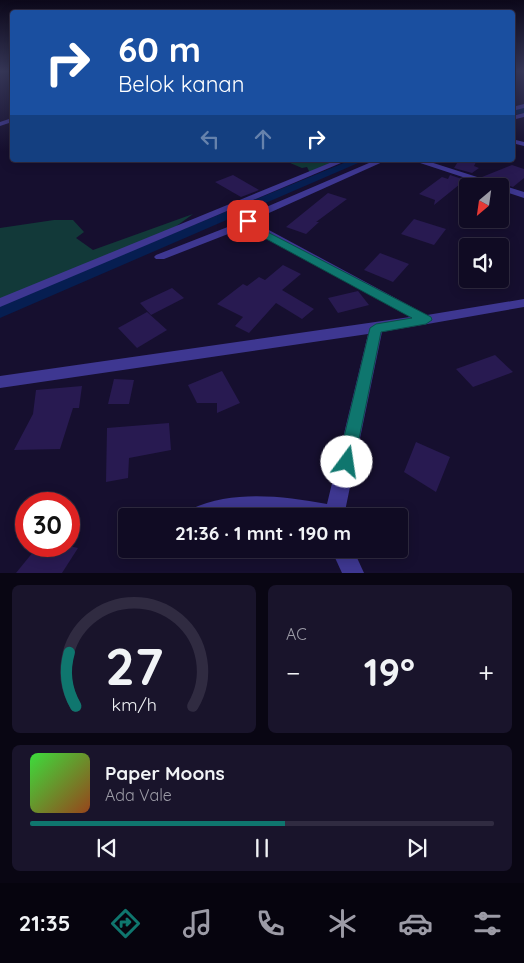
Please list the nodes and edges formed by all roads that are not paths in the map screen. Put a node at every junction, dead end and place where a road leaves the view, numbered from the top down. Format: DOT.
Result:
graph roads {
  1 [pos="339,162"];
  2 [pos="377,162"];
  3 [pos="422,162"];
  4 [pos="474,178"];
  5 [pos="509,189"];
  6 [pos="524,194"];
  7 [pos="247,223"];
  8 [pos="160,257"];
  9 [pos="0,303"];
  10 [pos="524,303"];
  11 [pos="426,320"];
  12 [pos="376,328"];
  13 [pos="0,382"];
  14 [pos="231,508"];
  15 [pos="277,508"];
  16 [pos="336,508"];
  17 [pos="346,558"];
  18 [pos="353,573"];
  1 -- 9 [label="street"];
  2 -- 7 [label="street"];
  3 -- 4 [label="street"];
  5 -- 6 [label="street"];
  7 -- 8 [label="street"];
  7 -- 11 [label="street"];
  10 -- 11 [label="street"];
  11 -- 12 [label="street"];
  12 -- 13 [label="street"];
  12 -- 16 [label="street"];
  14 -- 15 [label="street"];
  17 -- 18 [label="street"];
}
